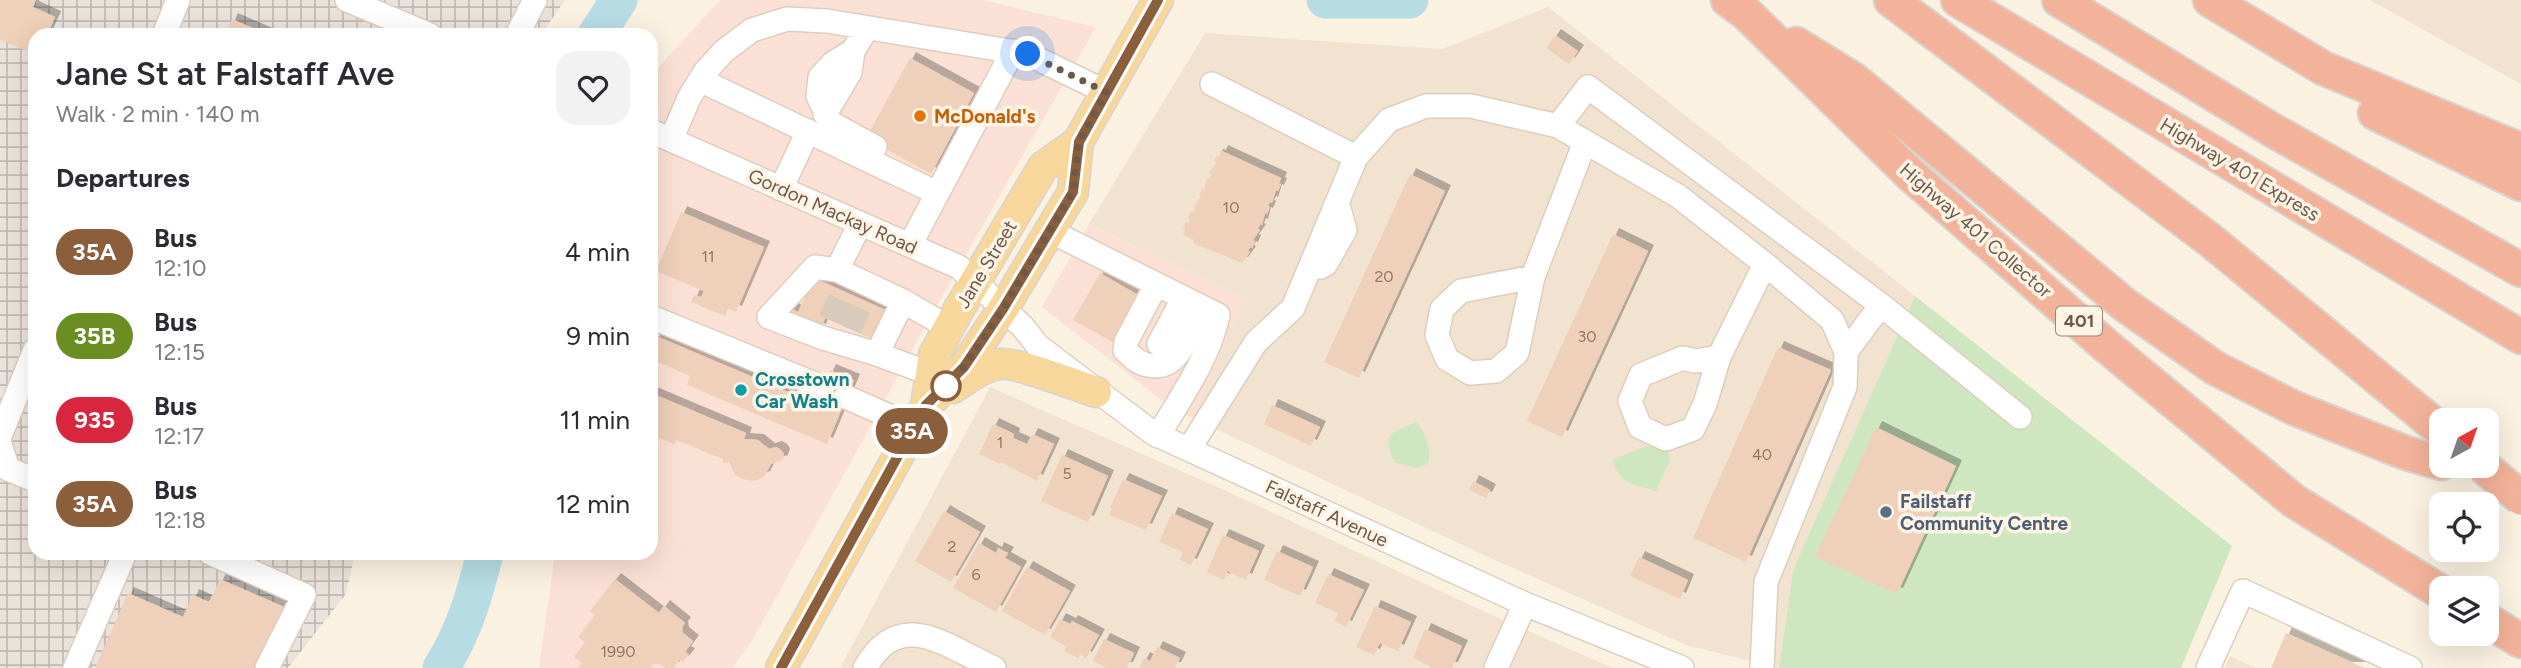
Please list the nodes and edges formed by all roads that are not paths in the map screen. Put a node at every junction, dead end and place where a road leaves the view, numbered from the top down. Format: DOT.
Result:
graph roads {
  1 [pos="178,0"];
  2 [pos="347,0"];
  3 [pos="535,0"];
  4 [pos="1891,0"];
  5 [pos="1958,0"];
  6 [pos="2059,0"];
  7 [pos="2210,0"];
  8 [pos="1157,1"];
  9 [pos="1737,7"];
  10 [pos="167,28"];
  11 [pos="413,28"];
  12 [pos="521,28"];
  13 [pos="867,28"];
  14 [pos="1013,51"];
  15 [pos="2323,68"];
  16 [pos="700,80"];
  17 [pos="1212,84"];
  18 [pos="1106,92"];
  19 [pos="1558,126"];
  20 [pos="808,131"];
  21 [pos="661,135"];
  22 [pos="1079,142"];
  23 [pos="1585,142"];
  24 [pos="2521,150"];
  25 [pos="1356,157"];
  26 [pos="2521,184"];
  27 [pos="781,189"];
  28 [pos="940,189"];
  29 [pos="860,224"];
  30 [pos="1050,230"];
  31 [pos="910,245"];
  32 [pos="1765,264"];
  33 [pos="2521,270"];
  34 [pos="1533,277"];
  35 [pos="974,282"];
  36 [pos="853,284"];
  37 [pos="1156,285"];
  38 [pos="903,300"];
  39 [pos="1191,303"];
  40 [pos="1881,305"];
  41 [pos="1003,309"];
  42 [pos="658,320"];
  43 [pos="948,327"];
  44 [pos="2521,337"];
  45 [pos="1159,344"];
  46 [pos="1846,352"];
  47 [pos="877,354"];
  48 [pos="1719,357"];
  49 [pos="28,367"];
  50 [pos="931,374"];
  51 [pos="822,387"];
  52 [pos="1096,391"];
  53 [pos="846,397"];
  54 [pos="920,416"];
  55 [pos="2020,417"];
  56 [pos="2429,420"];
  57 [pos="0,436"];
  58 [pos="1158,436"];
  59 [pos="0,444"];
  60 [pos="1189,449"];
  61 [pos="2429,460"];
  62 [pos="28,477"];
  63 [pos="2493,478"];
  64 [pos="2497,478"];
  65 [pos="2521,486"];
  66 [pos="2521,498"];
  67 [pos="122,560"];
  68 [pos="226,560"];
  69 [pos="2429,585"];
  70 [pos="1525,604"];
  71 [pos="2499,628"];
  72 [pos="2521,642"];
  73 [pos="75,668"];
  74 [pos="267,668"];
  75 [pos="782,668"];
  76 [pos="865,668"];
  77 [pos="994,668"];
  78 [pos="1496,668"];
  79 [pos="1682,668"];
  80 [pos="1762,668"];
  81 [pos="2208,668"];
  82 [pos="2410,668"];
  1 -- 10 [label="street"];
  2 -- 11 [label="street"];
  3 -- 12 [label="street"];
  4 -- 56 [label="highway"];
  5 -- 44 [label="highway, Highway 401 Express"];
  6 -- 33 [label="highway"];
  7 -- 15 [label="highway"];
  8 -- 18 [label="main road, Jane Street"];
  9 -- 61 [label="highway"];
  9 -- 69 [label="highway, Highway 401 Collector / 401"];
  13 -- 14 [label="street"];
  13 -- 16 [label="street"];
  13 -- 28 [label="street"];
  14 -- 18 [label="street"];
  14 -- 28 [label="street"];
  15 -- 24 [label="highway"];
  15 -- 26 [label="highway"];
  16 -- 20 [label="street"];
  16 -- 21 [label="street"];
  17 -- 25 [label="street"];
  18 -- 22 [label="main road, Jane Street"];
  19 -- 23 [label="street"];
  19 -- 25 [label="street"];
  19 -- 40 [label="street"];
  20 -- 27 [label="street"];
  20 -- 28 [label="street"];
  21 -- 27 [label="street, Gordon Mackay Road"];
  22 -- 30 [label="main road, Jane Street"];
  22 -- 35 [label="main road, Jane Street"];
  23 -- 32 [label="street"];
  23 -- 34 [label="street"];
  25 -- 60 [label="street"];
  27 -- 29 [label="street, Gordon Mackay Road"];
  28 -- 31 [label="street"];
  29 -- 31 [label="street, Gordon Mackay Road"];
  29 -- 36 [label="street"];
  30 -- 37 [label="street"];
  30 -- 41 [label="main road, Jane Street"];
  31 -- 35 [label="street, Gordon Mackay Road"];
  32 -- 46 [label="street"];
  32 -- 48 [label="street"];
  34 -- 34 [label="street"];
  35 -- 41 [label="street, Gordon Mackay Road"];
  35 -- 43 [label="main road, Jane Street"];
  36 -- 38 [label="street"];
  36 -- 47 [label="street"];
  37 -- 39 [label="street"];
  37 -- 39 [label="street"];
  38 -- 43 [label="street"];
  38 -- 47 [label="street"];
  39 -- 45 [label="street"];
  39 -- 58 [label="street"];
  40 -- 46 [label="street"];
  40 -- 55 [label="street"];
  41 -- 52 [label="street, Falstaff Avenue"];
  41 -- 54 [label="main road, Jane Street"];
  42 -- 51 [label="street"];
  43 -- 50 [label="main road, Jane Street"];
  46 -- 80 [label="street"];
  47 -- 50 [label="street"];
  49 -- 57 [label="street"];
  50 -- 54 [label="main road, Jane Street"];
  52 -- 54 [label="main road"];
  52 -- 58 [label="street, Falstaff Avenue"];
  53 -- 54 [label="street"];
  54 -- 75 [label="main road, Jane Street"];
  58 -- 60 [label="street, Falstaff Avenue"];
  59 -- 62 [label="street"];
  60 -- 70 [label="street, Falstaff Avenue"];
  63 -- 65 [label="highway"];
  64 -- 66 [label="highway, bridge"];
  67 -- 73 [label="street"];
  68 -- 74 [label="street"];
  70 -- 78 [label="street"];
  70 -- 79 [label="street, Falstaff Avenue"];
  71 -- 72 [label="highway"];
  76 -- 77 [label="street"];
  81 -- 82 [label="street"];
}
